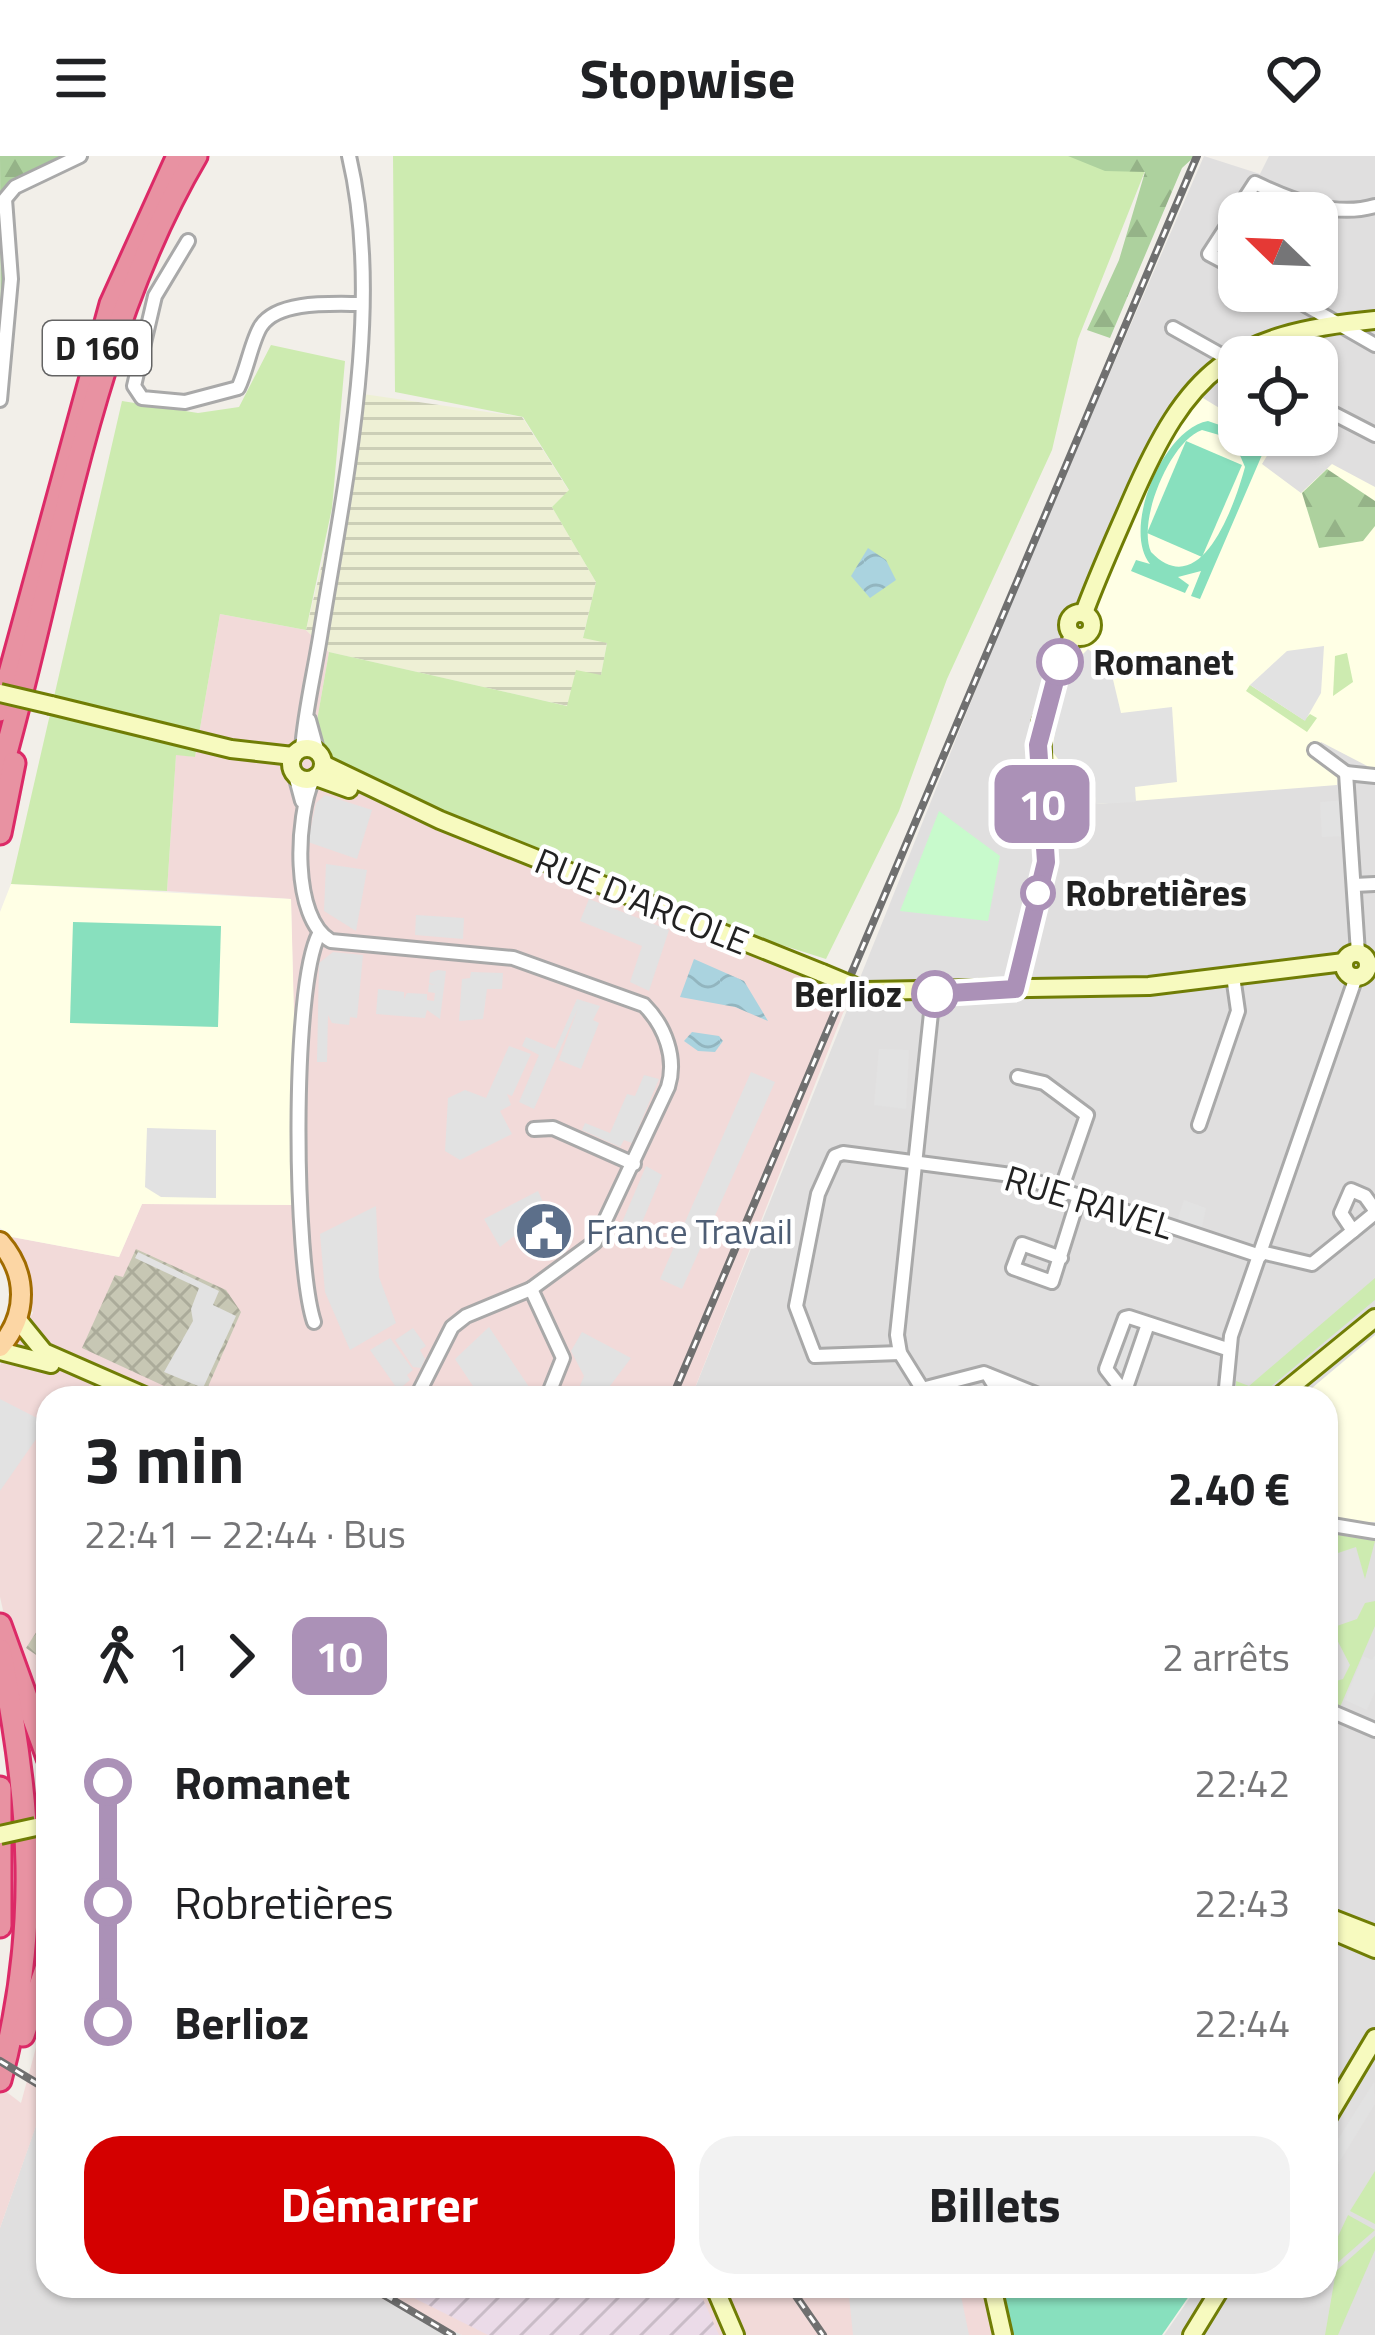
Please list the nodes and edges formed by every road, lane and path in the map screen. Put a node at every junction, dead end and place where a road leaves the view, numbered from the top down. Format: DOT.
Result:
graph roads {
  1 [pos="80,156"];
  2 [pos="178,156"];
  3 [pos="196,156"];
  4 [pos="349,156"];
  5 [pos="1249,192"];
  6 [pos="1274,192"];
  7 [pos="1375,206"];
  8 [pos="1338,208"];
  9 [pos="188,241"];
  10 [pos="361,304"];
  11 [pos="1318,312"];
  12 [pos="1375,320"];
  13 [pos="1341,325"];
  14 [pos="1173,328"];
  15 [pos="1287,336"];
  16 [pos="1375,344"];
  17 [pos="1218,354"];
  18 [pos="1218,373"];
  19 [pos="0,400"];
  20 [pos="1338,416"];
  21 [pos="1375,435"];
  22 [pos="0,693"];
  23 [pos="7,716"];
  24 [pos="1315,750"];
  25 [pos="307,766"];
  26 [pos="1346,773"];
  27 [pos="0,774"];
  28 [pos="1375,776"];
  29 [pos="0,833"];
  30 [pos="1375,884"];
  31 [pos="1354,885"];
  32 [pos="319,934"];
  33 [pos="1360,966"];
  34 [pos="1233,976"];
  35 [pos="1015,989"];
  36 [pos="933,994"];
  37 [pos="1018,1078"];
  38 [pos="1199,1125"];
  39 [pos="534,1130"];
  40 [pos="915,1163"];
  41 [pos="634,1164"];
  42 [pos="1062,1187"];
  43 [pos="1079,1196"];
  44 [pos="1375,1211"];
  45 [pos="1353,1231"];
  46 [pos="0,1242"];
  47 [pos="1260,1254"];
  48 [pos="1060,1258"];
  49 [pos="531,1289"];
  50 [pos="1375,1318"];
  51 [pos="18,1320"];
  52 [pos="314,1322"];
  53 [pos="1148,1324"];
  54 [pos="0,1349"];
  55 [pos="1227,1349"];
  56 [pos="900,1353"];
  57 [pos="987,1373"];
  58 [pos="104,1386"];
  59 [pos="121,1386"];
  60 [pos="422,1386"];
  61 [pos="552,1386"];
  62 [pos="920,1386"];
  63 [pos="949,1386"];
  64 [pos="995,1386"];
  65 [pos="1018,1386"];
  66 [pos="1119,1386"];
  67 [pos="1124,1386"];
  68 [pos="1225,1386"];
  69 [pos="1292,1386"];
  70 [pos="1338,1525"];
  71 [pos="1375,1532"];
  72 [pos="0,1625"];
  73 [pos="0,1650"];
  74 [pos="1338,1714"];
  75 [pos="0,1722"];
  76 [pos="36,1725"];
  77 [pos="1375,1730"];
  78 [pos="0,1788"];
  79 [pos="36,1827"];
  80 [pos="0,1835"];
  81 [pos="1,1854"];
  82 [pos="1338,1921"];
  83 [pos="0,1926"];
  84 [pos="1338,1933"];
  85 [pos="1375,1935"];
  86 [pos="1375,1949"];
  87 [pos="36,1997"];
  88 [pos="0,2033"];
  89 [pos="1375,2038"];
  90 [pos="0,2080"];
  91 [pos="0,2098"];
  92 [pos="1338,2100"];
  93 [pos="719,2298"];
  94 [pos="995,2298"];
  95 [pos="1215,2298"];
  96 [pos="735,2335"];
  97 [pos="1003,2335"];
  98 [pos="1192,2335"];
  1 -- 19 [label="street"];
  2 -- 23 [label="highway, D 160"];
  3 -- 23 [label="highway, D 160"];
  4 -- 10 [label="street"];
  5 -- 6 [label="street"];
  7 -- 8 [label="street"];
  9 -- 10 [label="street"];
  10 -- 25 [label="street"];
  11 -- 13 [label="street"];
  12 -- 13 [label="main road"];
  13 -- 15 [label="main road"];
  13 -- 16 [label="street"];
  14 -- 17 [label="street"];
  18 -- 35 [label="main road"];
  20 -- 21 [label="street"];
  22 -- 25 [label="main road, RUE D'ARCOLE, bridge"];
  23 -- 27 [label="highway, D 160"];
  23 -- 29 [label="highway"];
  24 -- 26 [label="street"];
  25 -- 32 [label="street"];
  25 -- 36 [label="main road, RUE D'ARCOLE, bridge"];
  26 -- 28 [label="street"];
  26 -- 31 [label="street"];
  30 -- 31 [label="street"];
  31 -- 33 [label="street"];
  32 -- 41 [label="street"];
  32 -- 52 [label="street"];
  33 -- 34 [label="main road, RUE D'ARCOLE"];
  33 -- 47 [label="street"];
  34 -- 35 [label="main road, RUE D'ARCOLE"];
  34 -- 38 [label="street"];
  35 -- 36 [label="main road, RUE D'ARCOLE"];
  36 -- 40 [label="street"];
  37 -- 42 [label="street"];
  39 -- 41 [label="street"];
  40 -- 42 [label="street, RUE RAVEL"];
  40 -- 56 [label="street"];
  40 -- 56 [label="street, RUE RAVEL"];
  41 -- 49 [label="street"];
  42 -- 43 [label="street, RUE RAVEL"];
  43 -- 47 [label="street, RUE RAVEL"];
  43 -- 48 [label="street"];
  44 -- 45 [label="street"];
  44 -- 45 [label="street"];
  45 -- 47 [label="street, RUE RAVEL"];
  46 -- 51 [label="main road"];
  47 -- 55 [label="street"];
  49 -- 60 [label="street"];
  49 -- 61 [label="street"];
  50 -- 69 [label="main road"];
  51 -- 54 [label="main road"];
  51 -- 59 [label="main road"];
  53 -- 55 [label="street"];
  53 -- 66 [label="street"];
  53 -- 67 [label="street"];
  54 -- 58 [label="main road"];
  55 -- 68 [label="street"];
  56 -- 62 [label="street"];
  57 -- 63 [label="street"];
  57 -- 64 [label="street"];
  57 -- 65 [label="street"];
  70 -- 71 [label="street"];
  72 -- 76 [label="highway"];
  73 -- 90 [label="highway"];
  74 -- 77 [label="street"];
  75 -- 88 [label="highway"];
  78 -- 81 [label="highway"];
  79 -- 80 [label="main road, bridge"];
  81 -- 83 [label="highway"];
  82 -- 85 [label="main road"];
  84 -- 86 [label="main road"];
  87 -- 91 [label="highway"];
  89 -- 92 [label="main road"];
  93 -- 96 [label="main road"];
  94 -- 97 [label="main road"];
  95 -- 98 [label="main road"];
}
